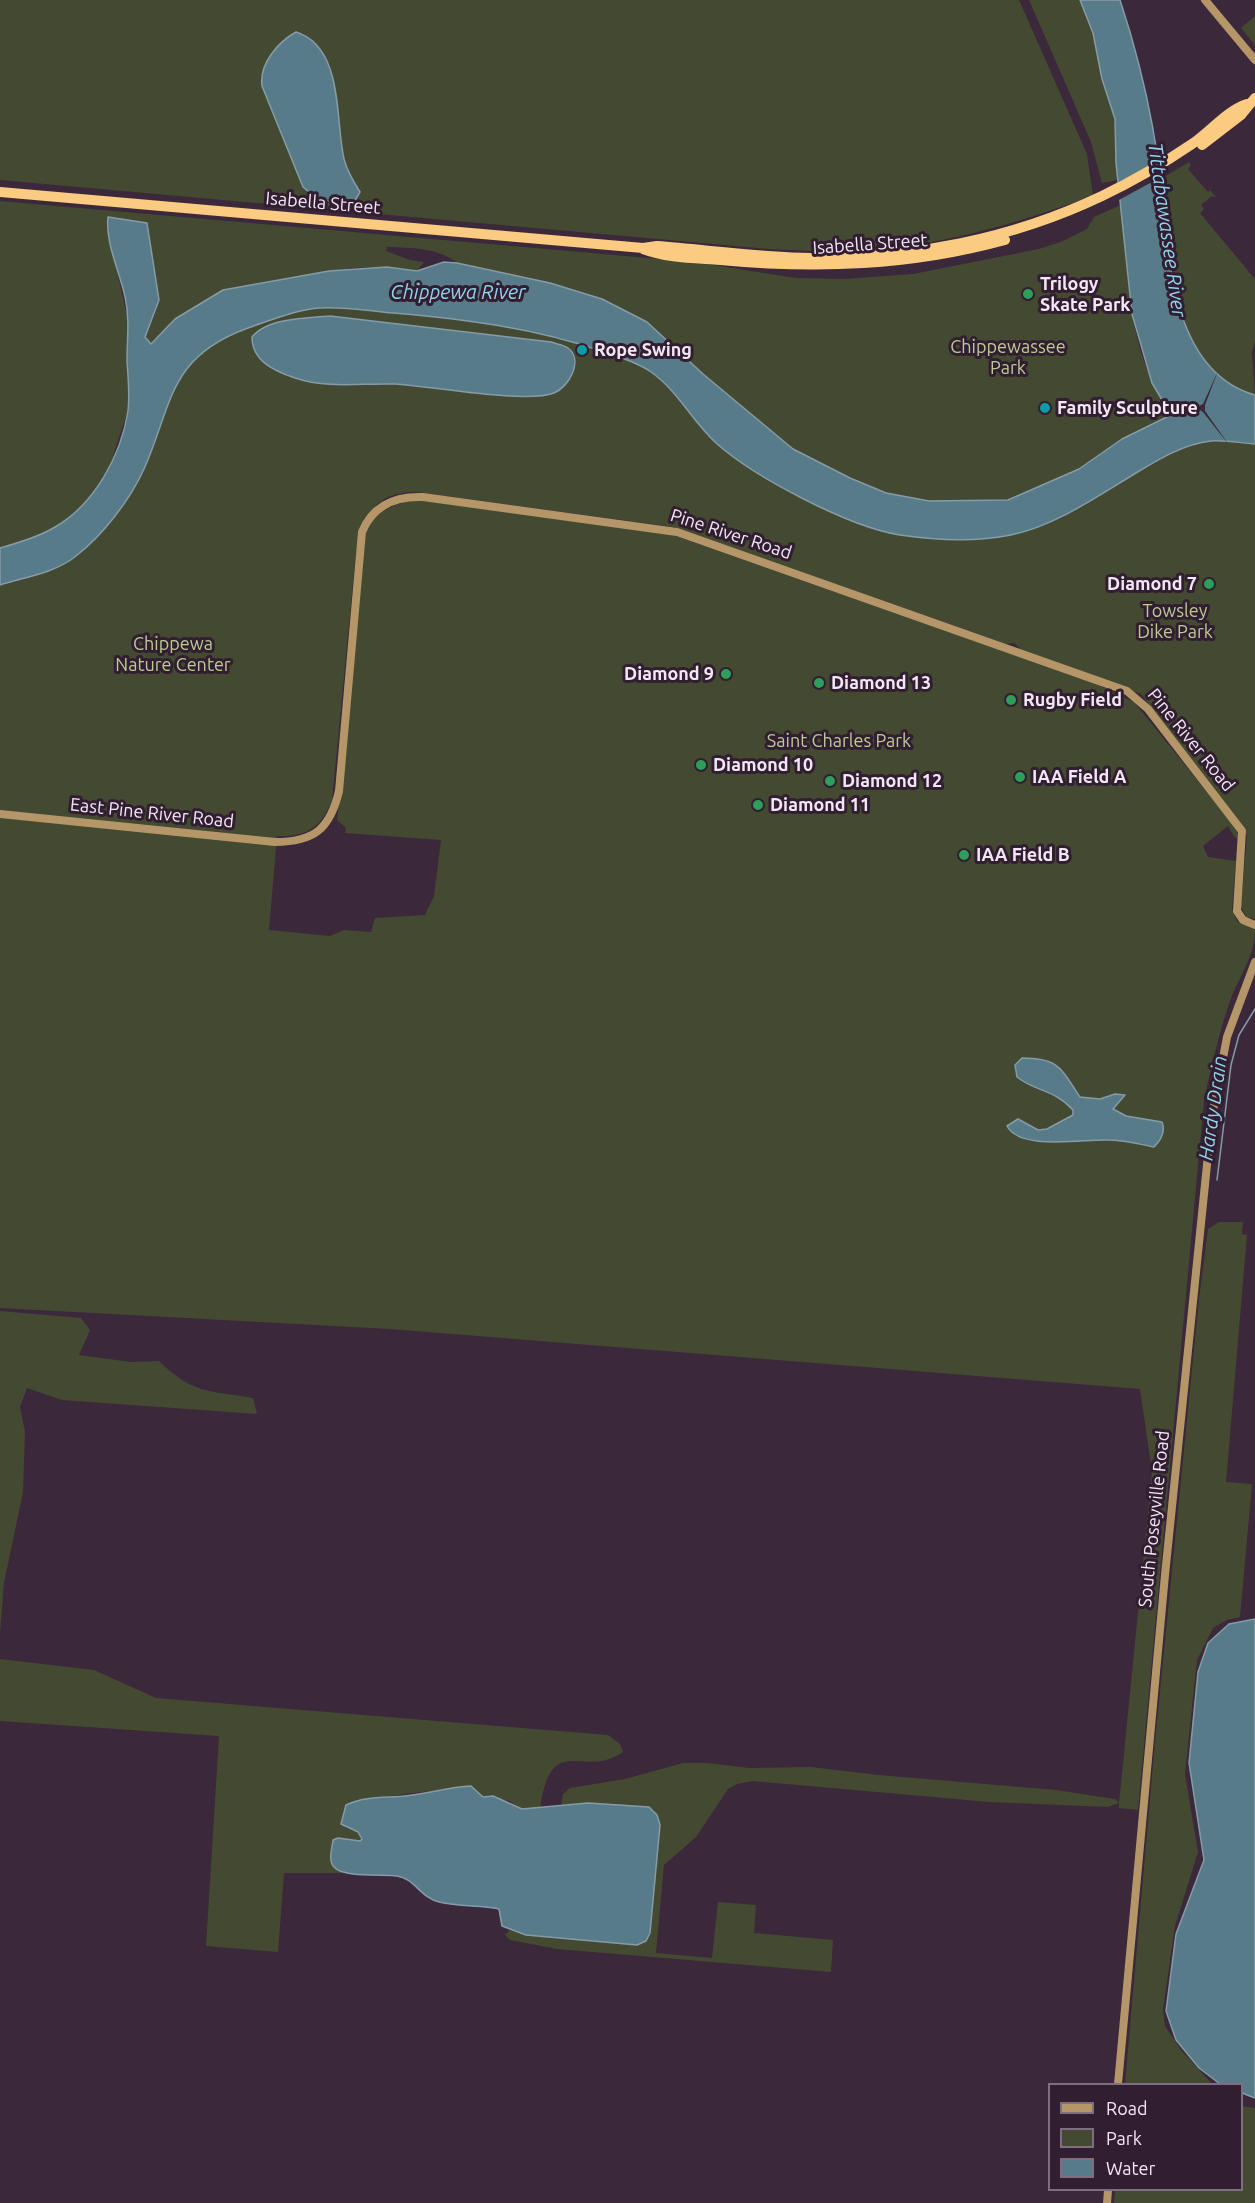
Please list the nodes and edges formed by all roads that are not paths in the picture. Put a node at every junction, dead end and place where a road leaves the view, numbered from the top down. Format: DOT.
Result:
graph roads {
  1 [pos="1205,0"];
  2 [pos="1255,60"];
  3 [pos="1251,101"];
  4 [pos="0,192"];
  5 [pos="0,814"];
  6 [pos="301,840"];
  7 [pos="1255,925"];
  8 [pos="1255,962"];
  9 [pos="1118,2083"];
  1 -- 2 [label="street"];
  3 -- 4 [label="highway, Isabella Street"];
  5 -- 6 [label="street, East Pine River Road"];
  6 -- 7 [label="street, Pine River Road"];
  8 -- 9 [label="street, South Poseyville Road"];
}
